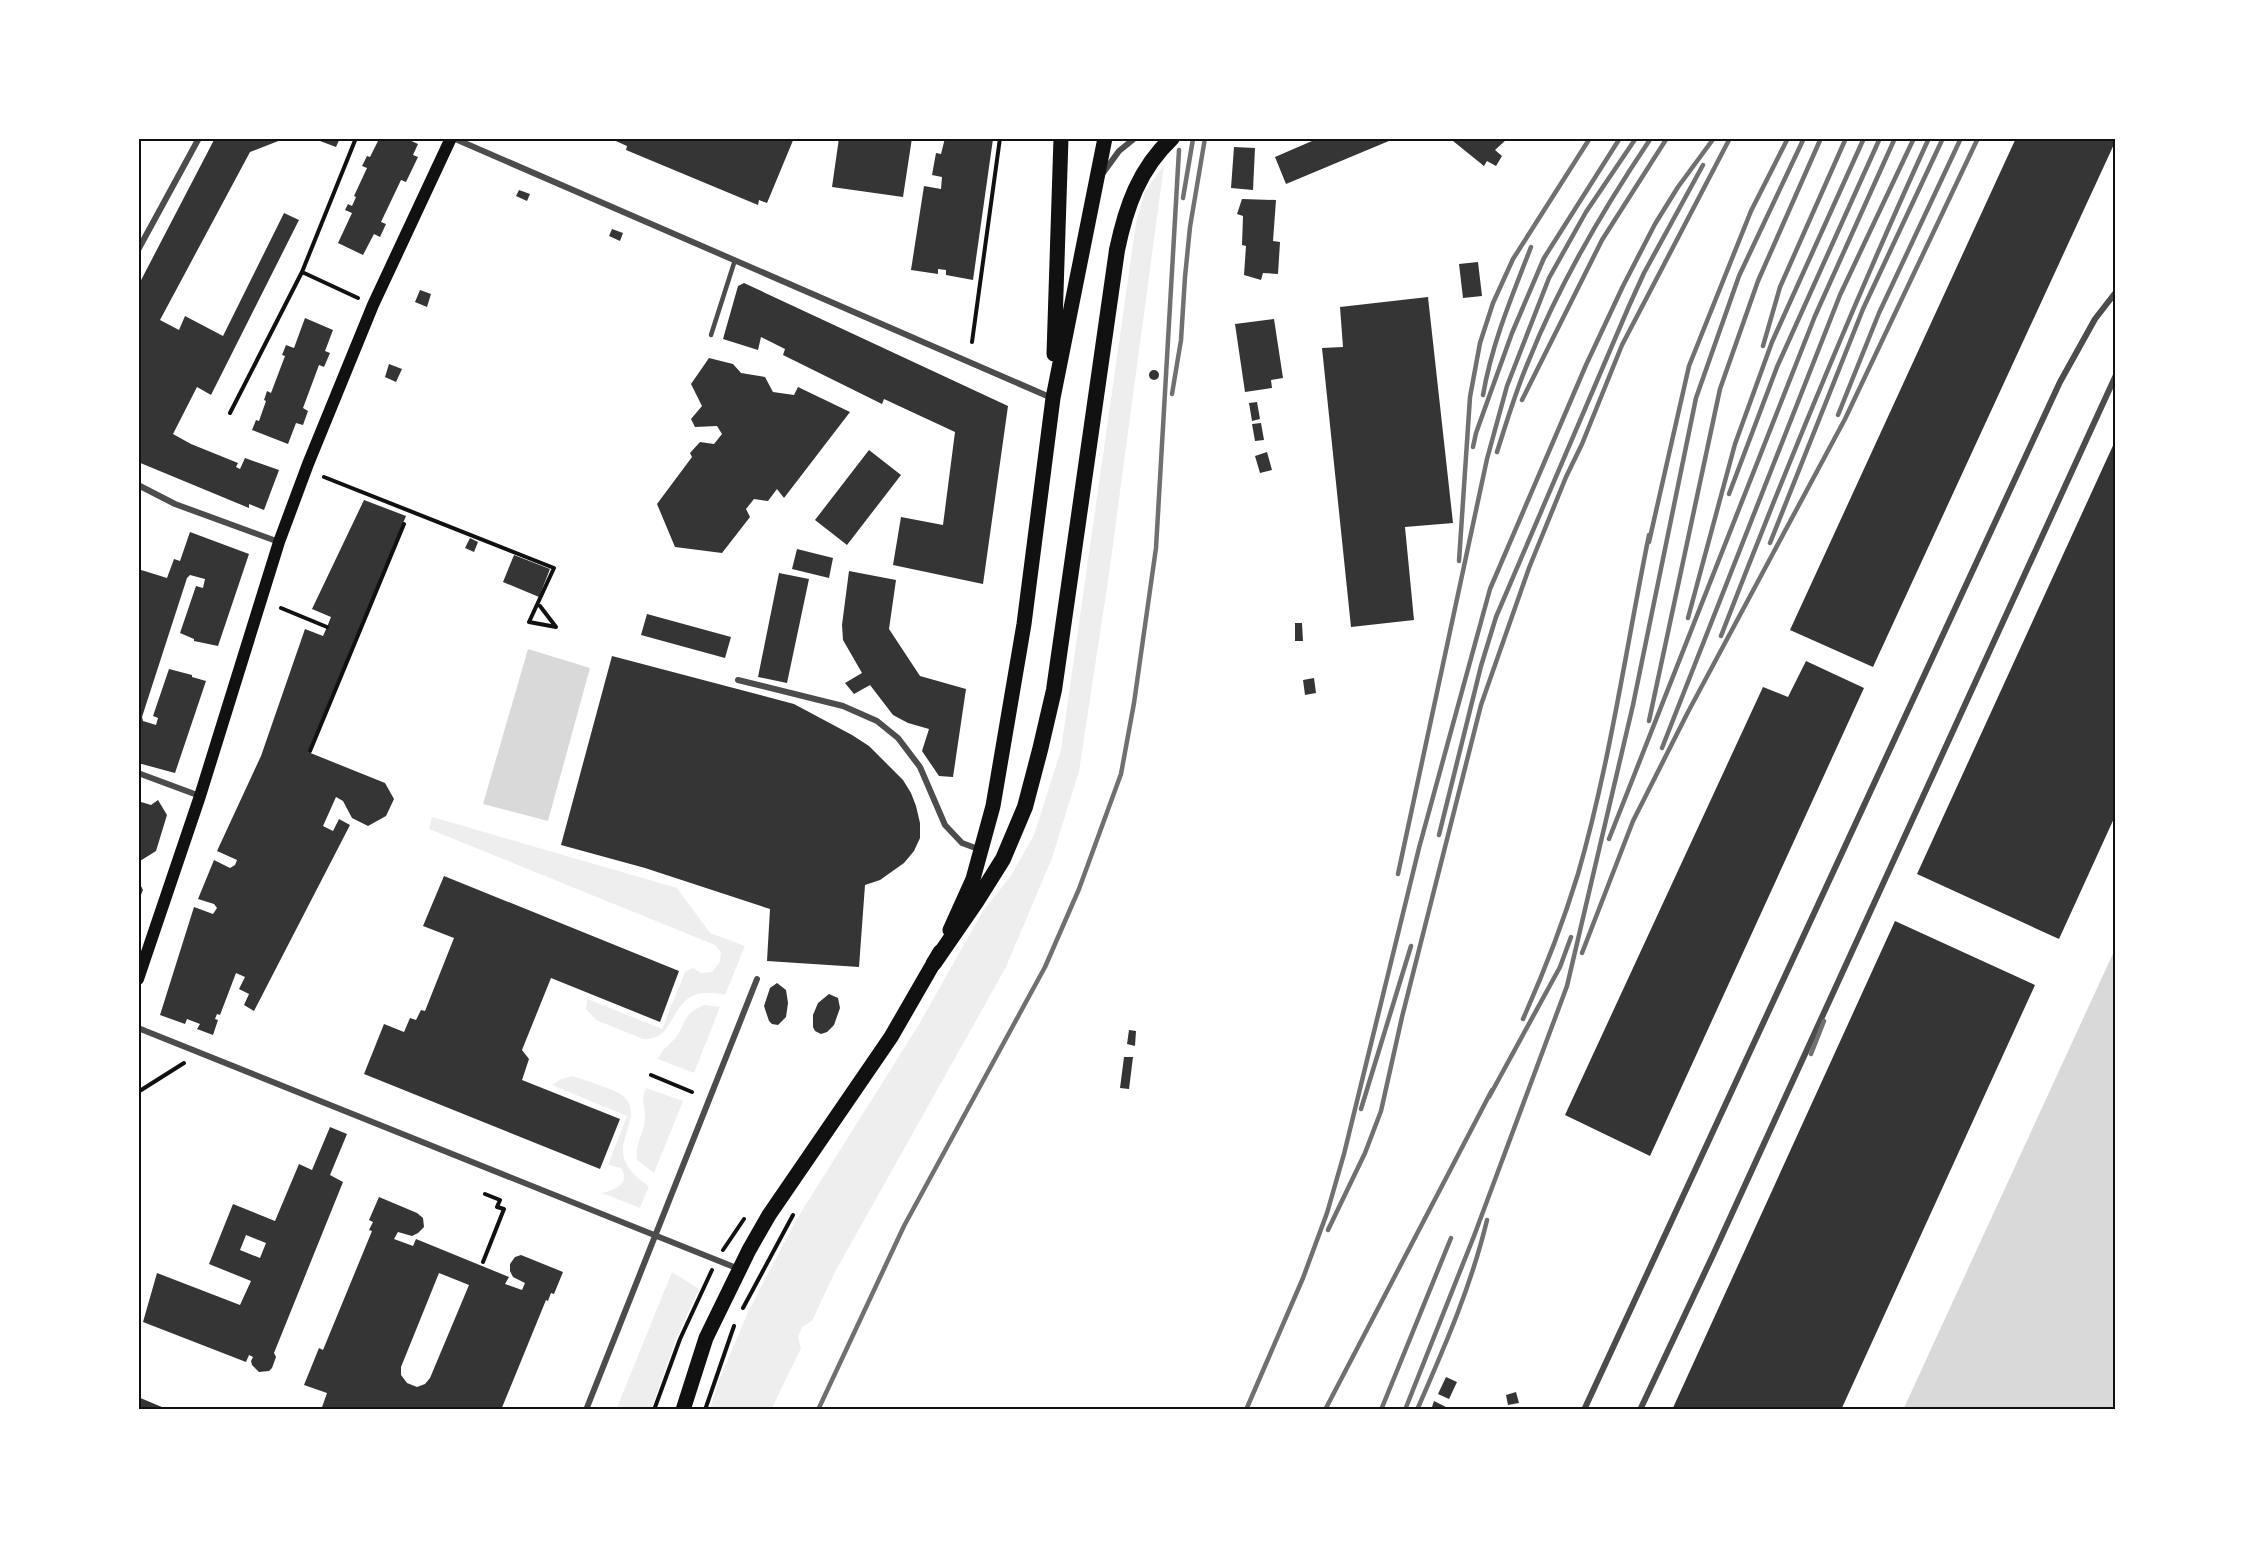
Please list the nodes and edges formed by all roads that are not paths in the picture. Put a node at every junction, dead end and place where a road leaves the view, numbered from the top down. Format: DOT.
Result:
graph roads {
  1 [pos="199,138"];
  2 [pos="452,138"];
  3 [pos="1061,138"];
  4 [pos="1105,138"];
  5 [pos="1135,138"];
  6 [pos="1172,138"];
  7 [pos="1096,184"];
  8 [pos="138,250"];
  9 [pos="735,261"];
  10 [pos="2116,291"];
  11 [pos="711,335"];
  12 [pos="2116,375"];
  13 [pos="1053,399"];
  14 [pos="138,485"];
  15 [pos="279,542"];
  16 [pos="738,680"];
  17 [pos="138,773"];
  18 [pos="201,796"];
  19 [pos="981,851"];
  20 [pos="934,963"];
  21 [pos="138,979"];
  22 [pos="757,979"];
  23 [pos="138,1028"];
  24 [pos="655,1235"];
  25 [pos="740,1270"];
  26 [pos="586,1410"];
  27 [pos="682,1410"];
  28 [pos="1584,1410"];
  29 [pos="1640,1410"];
  1 -- 8 [label="street"];
  2 -- 9 [label="street"];
  2 -- 15 [label="main road"];
  3 -- 13 [label="main road"];
  4 -- 7 [label="main road"];
  5 -- 7 [label="street"];
  6 -- 20 [label="highway"];
  7 -- 13 [label="main road"];
  9 -- 11 [label="lane"];
  9 -- 13 [label="street"];
  10 -- 28 [label="street"];
  12 -- 29 [label="street"];
  13 -- 19 [label="main road"];
  14 -- 15 [label="street"];
  15 -- 18 [label="main road"];
  16 -- 19 [label="street"];
  17 -- 18 [label="street"];
  18 -- 21 [label="main road"];
  19 -- 20 [label="main road"];
  20 -- 25 [label="main road"];
  22 -- 24 [label="street"];
  23 -- 24 [label="street"];
  24 -- 25 [label="street"];
  24 -- 26 [label="street"];
  25 -- 27 [label="main road"];
}
